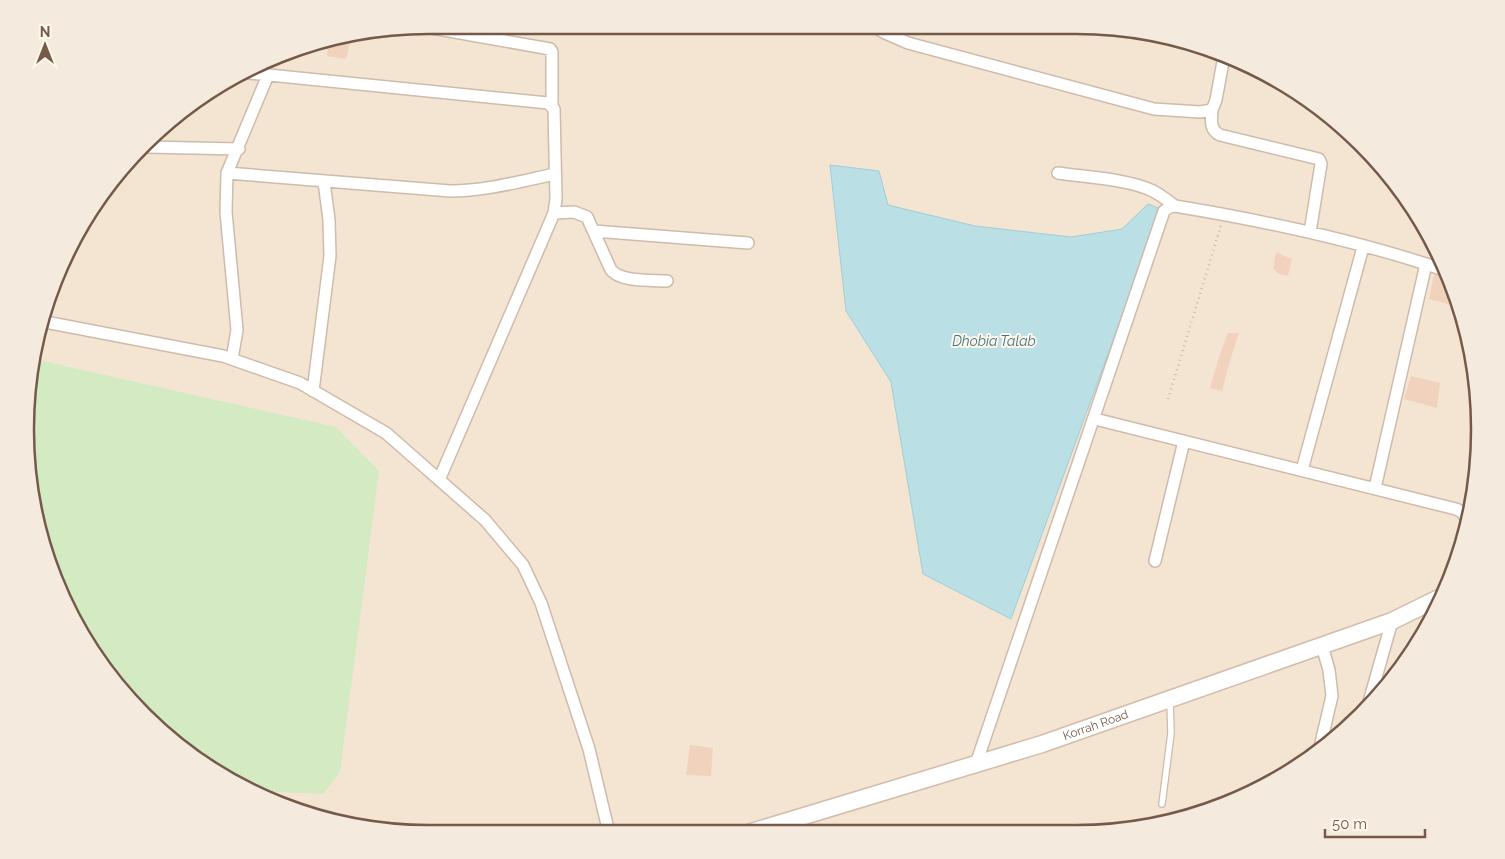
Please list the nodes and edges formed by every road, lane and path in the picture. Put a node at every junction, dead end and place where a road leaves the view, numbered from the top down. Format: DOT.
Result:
graph roads {
  1 [pos="473,34"];
  2 [pos="888,34"];
  3 [pos="1223,62"];
  4 [pos="257,74"];
  5 [pos="268,75"];
  6 [pos="552,106"];
  7 [pos="1212,110"];
  8 [pos="153,147"];
  9 [pos="239,149"];
  10 [pos="228,173"];
  11 [pos="1058,173"];
  12 [pos="555,174"];
  13 [pos="324,182"];
  14 [pos="1175,206"];
  15 [pos="554,213"];
  16 [pos="1224,214"];
  17 [pos="594,231"];
  18 [pos="1310,232"];
  19 [pos="748,243"];
  20 [pos="1363,247"];
  21 [pos="1426,264"];
  22 [pos="1436,267"];
  23 [pos="667,281"];
  24 [pos="48,323"];
  25 [pos="232,359"];
  26 [pos="313,391"];
  27 [pos="1168,399"];
  28 [pos="1095,419"];
  29 [pos="1184,441"];
  30 [pos="1302,470"];
  31 [pos="439,480"];
  32 [pos="1375,488"];
  33 [pos="1463,513"];
  34 [pos="1155,561"];
  35 [pos="1432,601"];
  36 [pos="1392,621"];
  37 [pos="1322,646"];
  38 [pos="1372,691"];
  39 [pos="1170,699"];
  40 [pos="1322,738"];
  41 [pos="976,764"];
  42 [pos="1162,804"];
  43 [pos="607,825"];
  44 [pos="774,825"];
  1 -- 6 [label="street"];
  2 -- 7 [label="street"];
  3 -- 7 [label="street"];
  4 -- 5 [label="street"];
  5 -- 6 [label="street"];
  5 -- 9 [label="street"];
  6 -- 12 [label="street"];
  7 -- 18 [label="street"];
  8 -- 9 [label="street"];
  9 -- 10 [label="street"];
  10 -- 13 [label="street"];
  10 -- 25 [label="street"];
  11 -- 14 [label="street"];
  12 -- 13 [label="street"];
  12 -- 15 [label="street"];
  13 -- 26 [label="street"];
  14 -- 16 [label="street"];
  14 -- 28 [label="street"];
  15 -- 17 [label="street"];
  15 -- 31 [label="street"];
  16 -- 18 [label="street"];
  16 -- 27 [label="path"];
  17 -- 19 [label="street"];
  17 -- 23 [label="street"];
  18 -- 20 [label="street"];
  20 -- 21 [label="street"];
  20 -- 30 [label="street"];
  21 -- 22 [label="street"];
  21 -- 32 [label="street"];
  24 -- 25 [label="street"];
  25 -- 26 [label="street"];
  26 -- 31 [label="street"];
  28 -- 29 [label="street"];
  28 -- 41 [label="street"];
  29 -- 30 [label="street"];
  29 -- 34 [label="street"];
  30 -- 32 [label="street"];
  31 -- 43 [label="street"];
  32 -- 33 [label="street"];
  35 -- 36 [label="main road, Korrah Road"];
  36 -- 37 [label="main road, Korrah Road"];
  36 -- 38 [label="street"];
  37 -- 39 [label="main road, Korrah Road"];
  37 -- 40 [label="street"];
  39 -- 41 [label="main road, Korrah Road"];
  39 -- 42 [label="lane"];
  41 -- 44 [label="main road, Korrah Road"];
}
